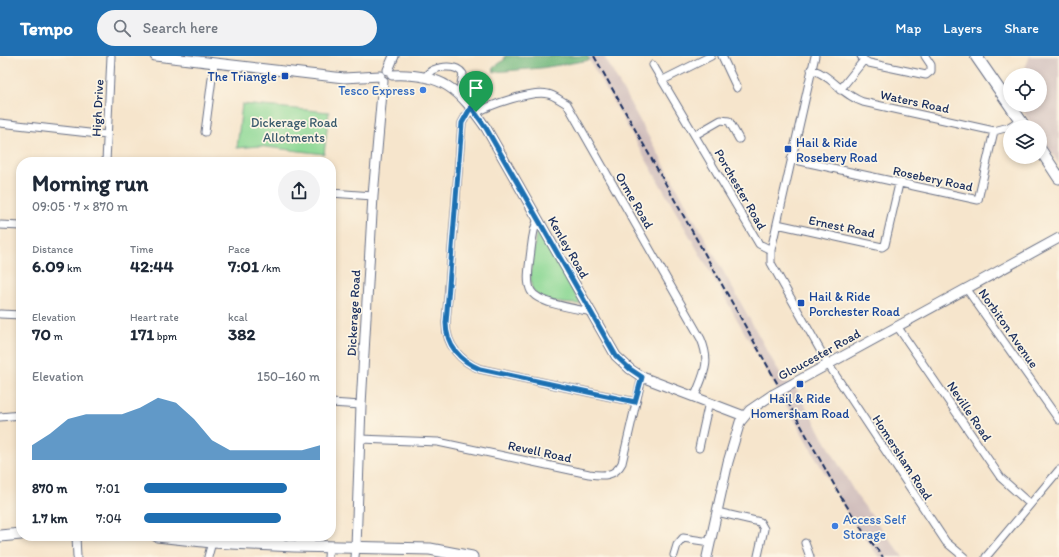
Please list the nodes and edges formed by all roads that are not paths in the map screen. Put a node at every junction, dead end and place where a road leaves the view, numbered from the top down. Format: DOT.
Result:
graph roads {
  1 [pos="111,56"];
  2 [pos="155,56"];
  3 [pos="394,56"];
  4 [pos="711,56"];
  5 [pos="722,56"];
  6 [pos="815,56"];
  7 [pos="925,56"];
  8 [pos="976,56"];
  9 [pos="175,57"];
  10 [pos="863,58"];
  11 [pos="214,63"];
  12 [pos="653,65"];
  13 [pos="812,69"];
  14 [pos="390,73"];
  15 [pos="426,76"];
  16 [pos="382,78"];
  17 [pos="663,80"];
  18 [pos="737,88"];
  19 [pos="840,90"];
  20 [pos="459,94"];
  21 [pos="473,110"];
  22 [pos="1020,120"];
  23 [pos="0,123"];
  24 [pos="1003,129"];
  25 [pos="994,131"];
  26 [pos="205,132"];
  27 [pos="108,135"];
  28 [pos="695,135"];
  29 [pos="739,139"];
  30 [pos="106,157"];
  31 [pos="791,160"];
  32 [pos="1047,160"];
  33 [pos="1059,178"];
  34 [pos="899,184"];
  35 [pos="336,193"];
  36 [pos="373,196"];
  37 [pos="538,219"];
  38 [pos="777,224"];
  39 [pos="0,225"];
  40 [pos="16,226"];
  41 [pos="1059,238"];
  42 [pos="771,250"];
  43 [pos="966,288"];
  44 [pos="592,312"];
  45 [pos="0,314"];
  46 [pos="16,315"];
  47 [pos="897,326"];
  48 [pos="828,364"];
  49 [pos="642,377"];
  50 [pos="695,396"];
  51 [pos="635,402"];
  52 [pos="709,402"];
  53 [pos="336,403"];
  54 [pos="362,405"];
  55 [pos="16,415"];
  56 [pos="744,416"];
  57 [pos="0,417"];
  58 [pos="1059,420"];
  59 [pos="360,439"];
  60 [pos="698,448"];
  61 [pos="1059,470"];
  62 [pos="1030,504"];
  63 [pos="717,512"];
  64 [pos="16,534"];
  65 [pos="0,536"];
  66 [pos="76,541"];
  67 [pos="215,541"];
  68 [pos="224,541"];
  69 [pos="710,542"];
  70 [pos="805,543"];
  71 [pos="329,552"];
  72 [pos="356,552"];
  73 [pos="674,555"];
  74 [pos="758,556"];
  75 [pos="77,557"];
  76 [pos="208,557"];
  77 [pos="472,557"];
  78 [pos="707,557"];
  79 [pos="810,557"];
  80 [pos="964,557"];
  81 [pos="986,557"];
  1 -- 27 [label="street, High Drive"];
  2 -- 9 [label="street"];
  3 -- 14 [label="street"];
  4 -- 17 [label="street"];
  5 -- 18 [label="street"];
  6 -- 13 [label="street"];
  7 -- 10 [label="street"];
  8 -- 22 [label="main road"];
  9 -- 11 [label="street"];
  10 -- 19 [label="street"];
  11 -- 16 [label="street"];
  11 -- 26 [label="street"];
  12 -- 17 [label="street, Porchester Road"];
  13 -- 19 [label="street, Waters Road"];
  13 -- 31 [label="street"];
  14 -- 15 [label="street, Kenley Road"];
  14 -- 16 [label="street"];
  15 -- 20 [label="street, Kenley Road"];
  15 -- 20 [label="street"];
  16 -- 36 [label="street, Dickerage Road"];
  17 -- 28 [label="street, Porchester Road"];
  19 -- 25 [label="street, Waters Road"];
  20 -- 21 [label="street, Kenley Road"];
  21 -- 37 [label="street, Kenley Road"];
  21 -- 50 [label="street, Orme Road"];
  21 -- 51 [label="street"];
  23 -- 27 [label="street"];
  24 -- 25 [label="street"];
  25 -- 34 [label="street, Rosebery Road"];
  27 -- 30 [label="street, High Drive"];
  28 -- 29 [label="street"];
  28 -- 42 [label="street, Porchester Road"];
  31 -- 34 [label="street, Rosebery Road"];
  31 -- 38 [label="street"];
  32 -- 33 [label="main road"];
  34 -- 38 [label="street, Ernest Road"];
  35 -- 36 [label="street"];
  36 -- 54 [label="street, Dickerage Road"];
  37 -- 44 [label="street, Kenley Road"];
  37 -- 44 [label="street"];
  38 -- 42 [label="street"];
  39 -- 40 [label="street"];
  41 -- 43 [label="street, Gloucester Road"];
  42 -- 48 [label="street"];
  43 -- 47 [label="street, Gloucester Road"];
  43 -- 58 [label="street, Norbiton Avenue"];
  44 -- 49 [label="street, Kenley Road"];
  45 -- 46 [label="street"];
  47 -- 48 [label="street, Gloucester Road"];
  47 -- 62 [label="street, Neville Road"];
  48 -- 56 [label="street, Gloucester Road, bridge"];
  48 -- 80 [label="street, Homersham Road"];
  49 -- 50 [label="street, Kenley Road"];
  49 -- 51 [label="street, Revell Road"];
  50 -- 52 [label="street, Kenley Road"];
  51 -- 59 [label="street, Revell Road"];
  52 -- 56 [label="street, Kenley Road"];
  52 -- 60 [label="street"];
  53 -- 54 [label="street"];
  54 -- 59 [label="street, Dickerage Road"];
  55 -- 57 [label="street"];
  56 -- 63 [label="street, Gloucester Road"];
  59 -- 72 [label="street, Dickerage Road"];
  61 -- 62 [label="street"];
  62 -- 81 [label="street"];
  63 -- 69 [label="street, Gloucester Road"];
  63 -- 74 [label="street"];
  64 -- 65 [label="main road"];
  66 -- 75 [label="street"];
  67 -- 76 [label="street"];
  68 -- 71 [label="main road"];
  69 -- 73 [label="street"];
  69 -- 78 [label="street, Gloucester Road"];
  70 -- 79 [label="street"];
  71 -- 72 [label="main road"];
  72 -- 77 [label="main road"];
}
